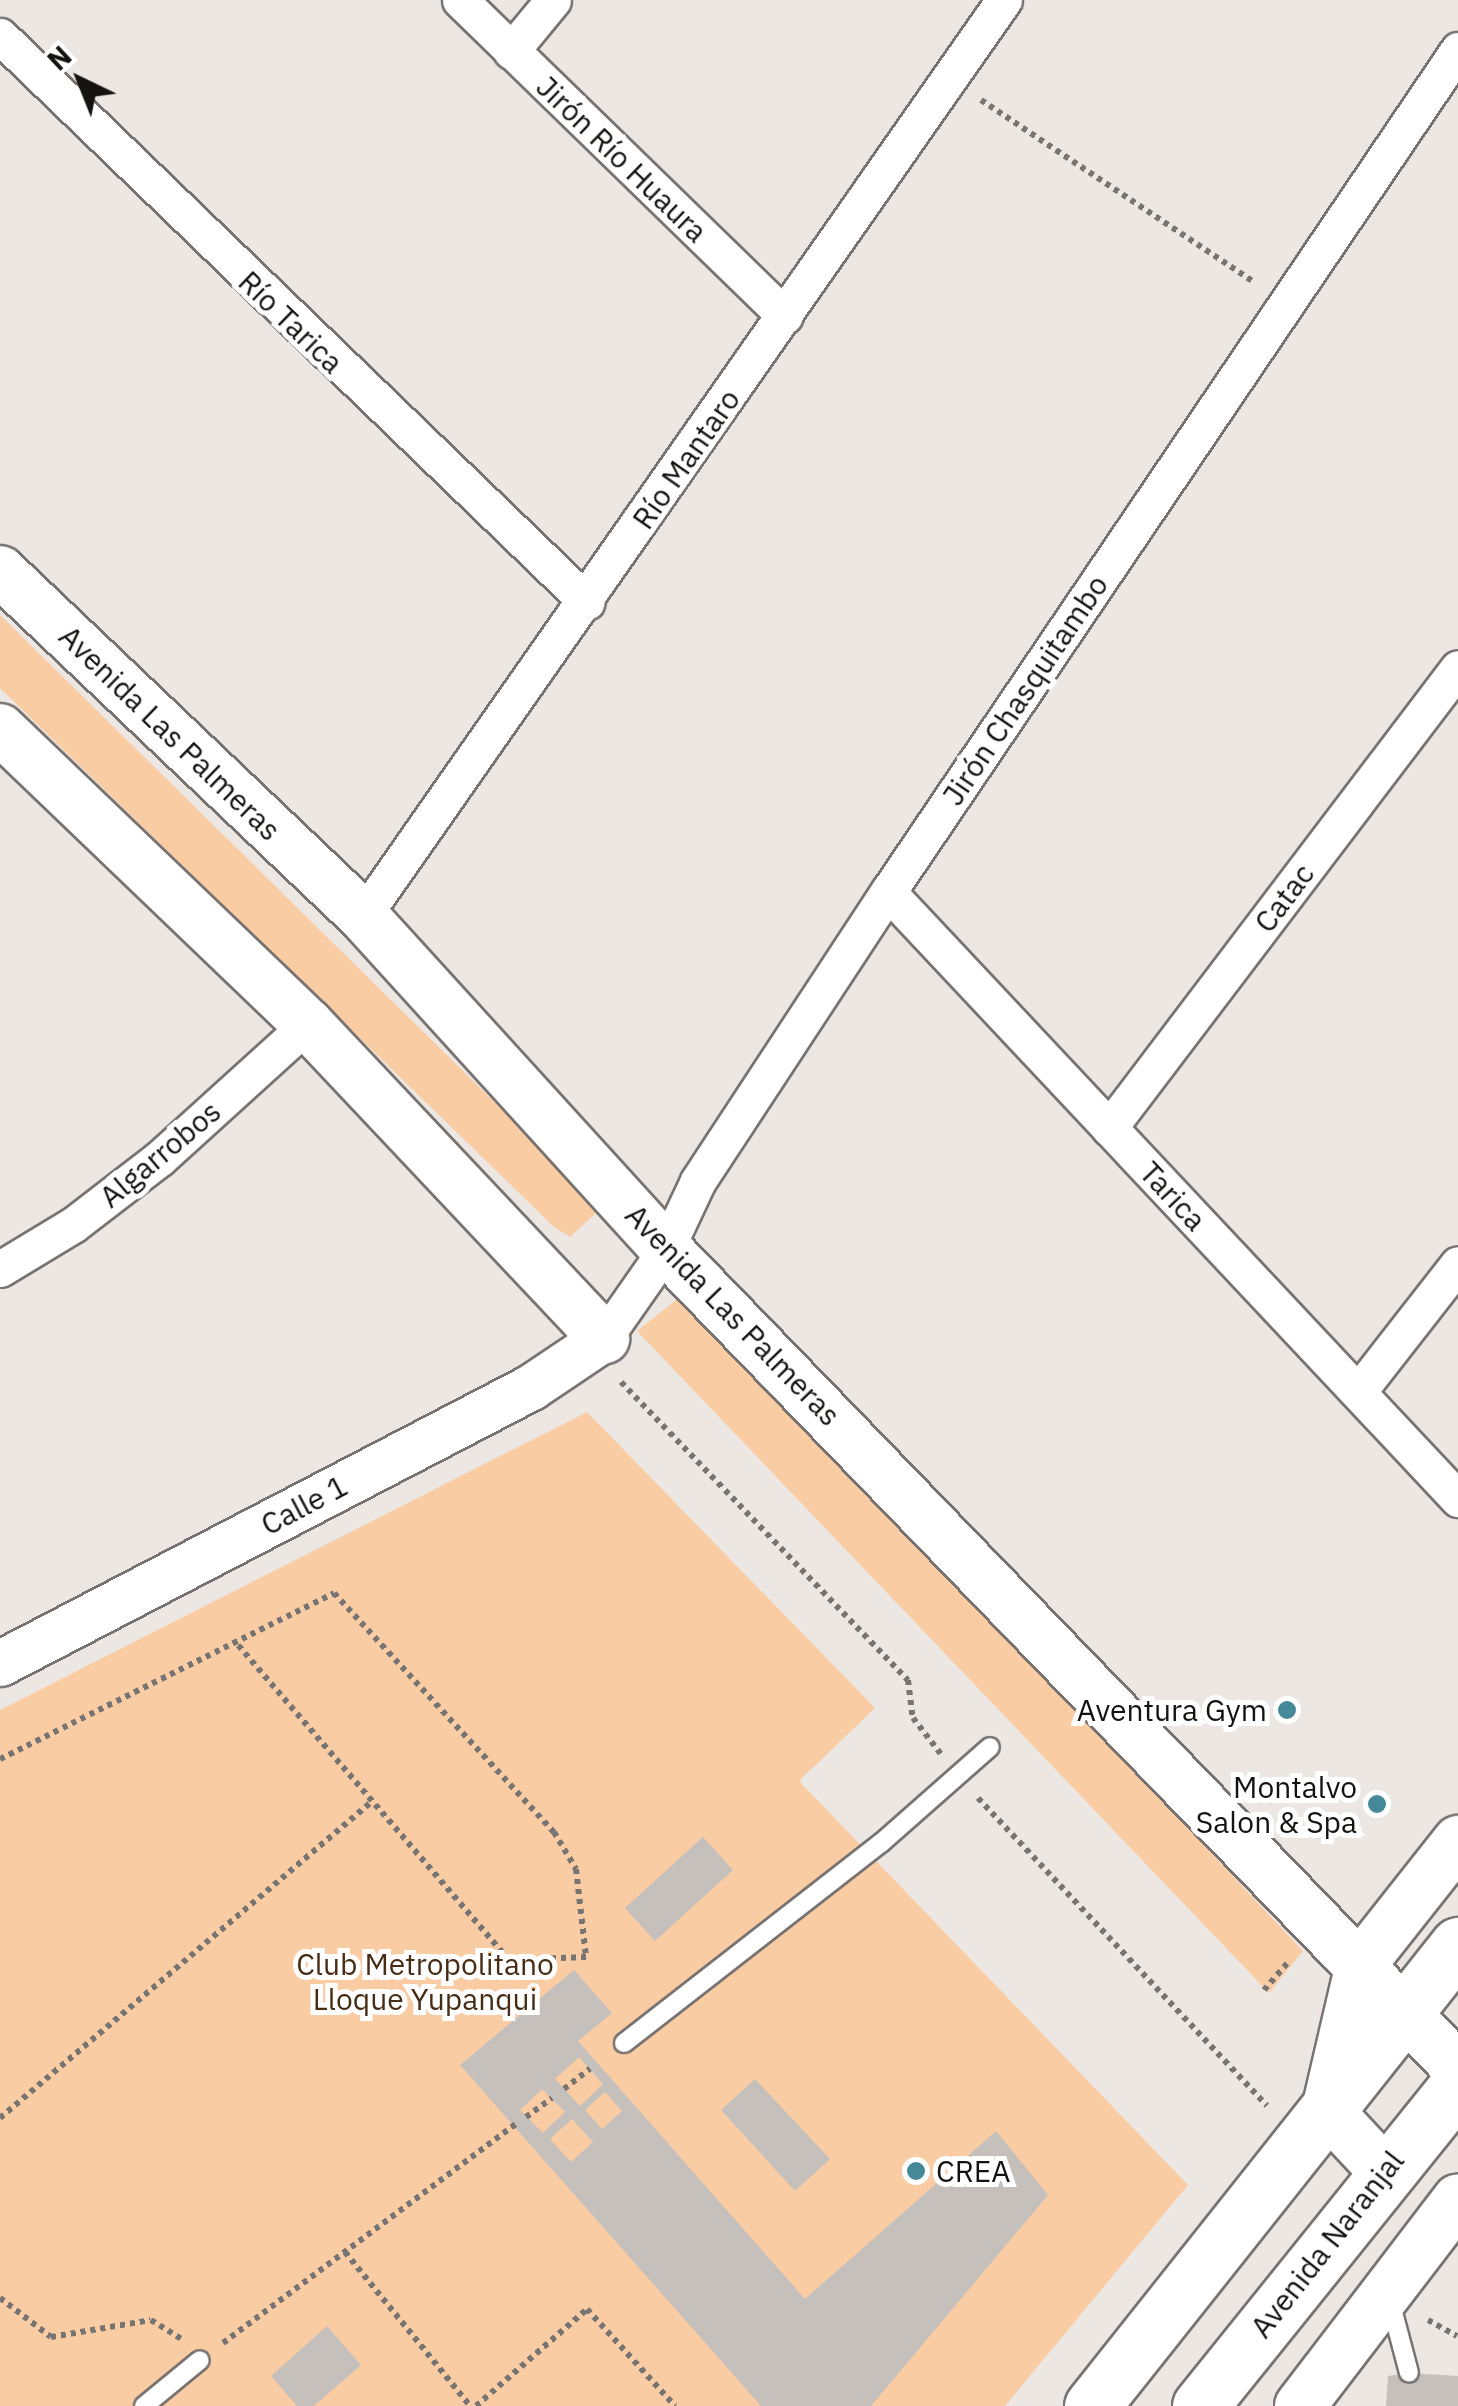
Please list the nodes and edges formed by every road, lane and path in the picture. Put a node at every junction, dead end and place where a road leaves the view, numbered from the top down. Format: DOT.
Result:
graph roads {
  1 [pos="460,0"];
  2 [pos="552,0"];
  3 [pos="1004,0"];
  4 [pos="0,36"];
  5 [pos="1458,50"];
  6 [pos="511,52"];
  7 [pos="951,80"];
  8 [pos="1287,303"];
  9 [pos="785,316"];
  10 [pos="0,570"];
  11 [pos="587,602"];
  12 [pos="1458,668"];
  13 [pos="0,730"];
  14 [pos="888,892"];
  15 [pos="363,916"];
  16 [pos="308,1024"];
  17 [pos="1109,1128"];
  18 [pos="666,1248"];
  19 [pos="1458,1264"];
  20 [pos="0,1269"];
  21 [pos="613,1360"];
  22 [pos="1358,1392"];
  23 [pos="1458,1499"];
  24 [pos="235,1642"];
  25 [pos="0,1664"];
  26 [pos="990,1747"];
  27 [pos="0,1759"];
  28 [pos="957,1776"];
  29 [pos="372,1802"];
  30 [pos="1458,1841"];
  31 [pos="1458,1945"];
  32 [pos="1300,1948"];
  33 [pos="1361,1964"];
  34 [pos="1264,1990"];
  35 [pos="1404,2011"];
  36 [pos="624,2044"];
  37 [pos="1458,2068"];
  38 [pos="590,2069"];
  39 [pos="1458,2085"];
  40 [pos="564,2088"];
  41 [pos="552,2098"];
  42 [pos="1301,2112"];
  43 [pos="526,2117"];
  44 [pos="0,2118"];
  45 [pos="516,2124"];
  46 [pos="1384,2171"];
  47 [pos="1458,2199"];
  48 [pos="345,2252"];
  49 [pos="0,2298"];
  50 [pos="1402,2302"];
  51 [pos="1457,2336"];
  52 [pos="200,2360"];
  53 [pos="1410,2373"];
  54 [pos="144,2406"];
  55 [pos="473,2406"];
  56 [pos="675,2406"];
  57 [pos="1092,2406"];
  58 [pos="1200,2406"];
  59 [pos="1300,2406"];
  1 -- 6 [label="street, Jirón Río Huaura"];
  2 -- 6 [label="street"];
  3 -- 7 [label="street, Río Mantaro"];
  4 -- 11 [label="street, Río Tarica"];
  5 -- 8 [label="street, Jirón Chasquitambo"];
  6 -- 9 [label="street, Jirón Río Huaura"];
  7 -- 8 [label="path"];
  7 -- 9 [label="street, Río Mantaro"];
  8 -- 14 [label="street, Jirón Chasquitambo"];
  9 -- 11 [label="street, Río Mantaro"];
  10 -- 15 [label="main road, Avenida Las Palmeras"];
  11 -- 15 [label="street, Río Mantaro"];
  12 -- 17 [label="street, Catac"];
  13 -- 16 [label="main road"];
  14 -- 17 [label="street, Tarica"];
  14 -- 18 [label="street, Jirón Chasquitambo"];
  15 -- 18 [label="main road, Avenida Las Palmeras"];
  16 -- 20 [label="street, Algarrobos"];
  16 -- 21 [label="main road"];
  17 -- 22 [label="street, Tarica"];
  18 -- 21 [label="street, Jirón Chasquitambo"];
  18 -- 33 [label="main road, Avenida Las Palmeras"];
  19 -- 22 [label="street"];
  21 -- 25 [label="street, Calle 1"];
  21 -- 28 [label="path"];
  22 -- 23 [label="street, Tarica"];
  24 -- 27 [label="path"];
  24 -- 29 [label="path"];
  24 -- 29 [label="path"];
  26 -- 28 [label="lane"];
  28 -- 36 [label="lane"];
  28 -- 42 [label="path"];
  29 -- 44 [label="path"];
  30 -- 33 [label="main road"];
  31 -- 35 [label="highway"];
  32 -- 34 [label="path"];
  33 -- 35 [label="main road, Avenida Las Palmeras"];
  33 -- 42 [label="main road"];
  35 -- 37 [label="main road, Avenida Las Palmeras"];
  35 -- 42 [label="highway"];
  38 -- 40 [label="path"];
  39 -- 46 [label="highway, Avenida Naranjal"];
  41 -- 43 [label="path"];
  42 -- 46 [label="main road"];
  42 -- 57 [label="highway"];
  45 -- 48 [label="path"];
  46 -- 58 [label="highway, Avenida Naranjal"];
  47 -- 50 [label="main road"];
  48 -- 52 [label="path"];
  48 -- 55 [label="path"];
  49 -- 52 [label="path"];
  50 -- 51 [label="path"];
  50 -- 53 [label="lane"];
  50 -- 59 [label="main road"];
  52 -- 54 [label="lane"];
  55 -- 56 [label="path"];
}
